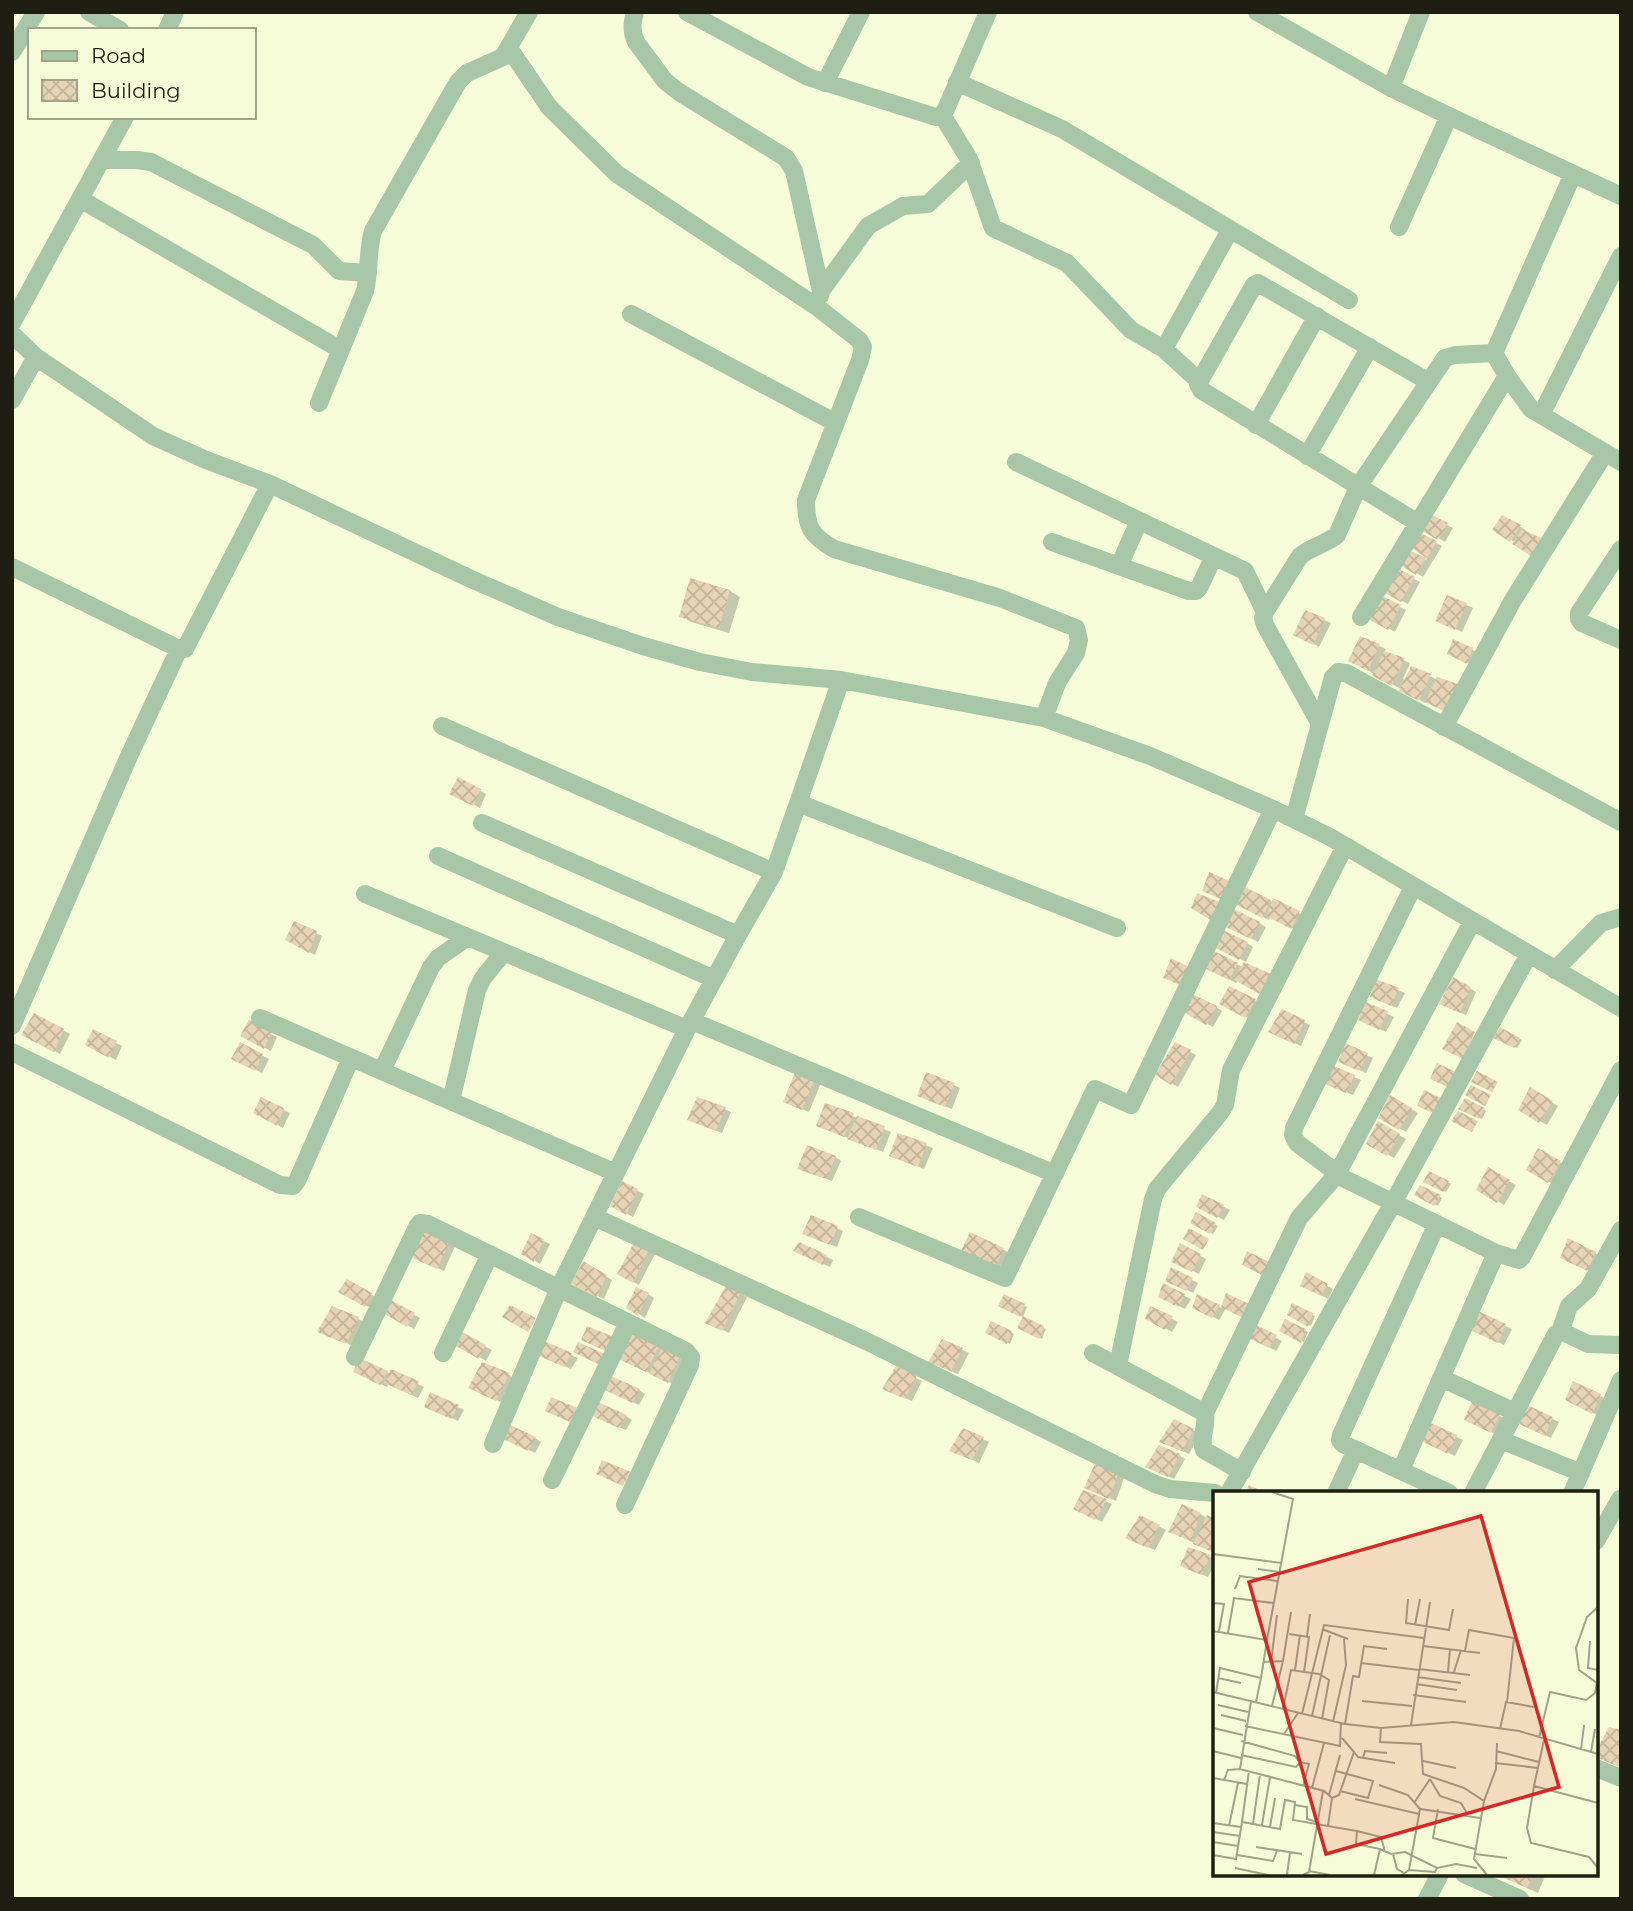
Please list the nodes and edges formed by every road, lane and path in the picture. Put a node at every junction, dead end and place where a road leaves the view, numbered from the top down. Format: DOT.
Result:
graph roads {
  1 [pos="36,12"];
  2 [pos="89,12"];
  3 [pos="175,12"];
  4 [pos="529,12"];
  5 [pos="635,12"];
  6 [pos="687,12"];
  7 [pos="861,12"];
  8 [pos="988,12"];
  9 [pos="1257,12"];
  10 [pos="1421,12"];
  11 [pos="117,28"];
  12 [pos="168,28"];
  13 [pos="509,48"];
  14 [pos="12,52"];
  15 [pos="957,82"];
  16 [pos="825,83"];
  17 [pos="1391,88"];
  18 [pos="942,115"];
  19 [pos="1449,116"];
  20 [pos="124,119"];
  21 [pos="102,160"];
  22 [pos="971,163"];
  23 [pos="1573,174"];
  24 [pos="1621,195"];
  25 [pos="80,199"];
  26 [pos="1399,227"];
  27 [pos="1230,230"];
  28 [pos="1621,256"];
  29 [pos="368,273"];
  30 [pos="819,299"];
  31 [pos="1349,300"];
  32 [pos="631,314"];
  33 [pos="1317,316"];
  34 [pos="12,323"];
  35 [pos="12,334"];
  36 [pos="1370,347"];
  37 [pos="1164,349"];
  38 [pos="341,350"];
  39 [pos="1494,353"];
  40 [pos="37,357"];
  41 [pos="1507,376"];
  42 [pos="1199,381"];
  43 [pos="1429,382"];
  44 [pos="12,400"];
  45 [pos="319,403"];
  46 [pos="1541,415"];
  47 [pos="836,423"];
  48 [pos="1256,425"];
  49 [pos="1605,453"];
  50 [pos="1307,456"];
  51 [pos="1016,462"];
  52 [pos="1621,462"];
  53 [pos="270,484"];
  54 [pos="1357,487"];
  55 [pos="1139,520"];
  56 [pos="1418,523"];
  57 [pos="1052,542"];
  58 [pos="1621,549"];
  59 [pos="1214,556"];
  60 [pos="1118,566"];
  61 [pos="12,567"];
  62 [pos="1265,612"];
  63 [pos="1362,617"];
  64 [pos="1621,640"];
  65 [pos="179,649"];
  66 [pos="841,680"];
  67 [pos="1044,718"];
  68 [pos="1320,724"];
  69 [pos="442,726"];
  70 [pos="1444,727"];
  71 [pos="798,803"];
  72 [pos="1273,809"];
  73 [pos="1294,819"];
  74 [pos="1621,822"];
  75 [pos="482,823"];
  76 [pos="1345,846"];
  77 [pos="438,856"];
  78 [pos="774,872"];
  79 [pos="1413,887"];
  80 [pos="365,894"];
  81 [pos="1621,917"];
  82 [pos="1472,922"];
  83 [pos="1117,928"];
  84 [pos="738,935"];
  85 [pos="468,937"];
  86 [pos="504,952"];
  87 [pos="1529,954"];
  88 [pos="1555,970"];
  89 [pos="714,979"];
  90 [pos="1621,1008"];
  91 [pos="260,1018"];
  92 [pos="689,1025"];
  93 [pos="12,1026"];
  94 [pos="12,1052"];
  95 [pos="351,1058"];
  96 [pos="1621,1070"];
  97 [pos="382,1071"];
  98 [pos="451,1101"];
  99 [pos="616,1173"];
  100 [pos="1055,1174"];
  101 [pos="1337,1174"];
  102 [pos="1392,1203"];
  103 [pos="594,1217"];
  104 [pos="859,1217"];
  105 [pos="1437,1224"];
  106 [pos="1621,1230"];
  107 [pos="1496,1253"];
  108 [pos="490,1254"];
  109 [pos="559,1288"];
  110 [pos="628,1323"];
  111 [pos="1560,1332"];
  112 [pos="1621,1345"];
  113 [pos="443,1353"];
  114 [pos="1093,1353"];
  115 [pos="355,1357"];
  116 [pos="1118,1366"];
  117 [pos="1441,1378"];
  118 [pos="1621,1380"];
  119 [pos="1515,1412"];
  120 [pos="1205,1413"];
  121 [pos="1501,1440"];
  122 [pos="493,1444"];
  123 [pos="1356,1450"];
  124 [pos="1401,1470"];
  125 [pos="1242,1472"];
  126 [pos="1581,1473"];
  127 [pos="552,1480"];
  128 [pos="1230,1491"];
  129 [pos="1337,1491"];
  130 [pos="1445,1491"];
  131 [pos="1474,1491"];
  132 [pos="1573,1491"];
  133 [pos="1213,1493"];
  134 [pos="1620,1499"];
  135 [pos="625,1505"];
  136 [pos="1598,1538"];
  137 [pos="1598,1769"];
  138 [pos="1621,1778"];
  139 [pos="1439,1876"];
  140 [pos="1468,1876"];
  141 [pos="1427,1899"];
  142 [pos="1520,1899"];
  1 -- 14 [label="street"];
  2 -- 11 [label="street"];
  3 -- 12 [label="street"];
  4 -- 13 [label="street"];
  5 -- 30 [label="street"];
  6 -- 16 [label="street"];
  7 -- 16 [label="street"];
  8 -- 15 [label="street"];
  9 -- 17 [label="street"];
  10 -- 17 [label="street"];
  13 -- 29 [label="street"];
  13 -- 30 [label="street"];
  15 -- 18 [label="street"];
  15 -- 27 [label="street"];
  16 -- 18 [label="street"];
  17 -- 19 [label="street"];
  18 -- 22 [label="street"];
  19 -- 23 [label="street"];
  19 -- 26 [label="street"];
  20 -- 21 [label="street"];
  21 -- 25 [label="street"];
  21 -- 29 [label="street"];
  22 -- 30 [label="street"];
  22 -- 37 [label="street"];
  23 -- 24 [label="street"];
  23 -- 39 [label="street"];
  25 -- 34 [label="street"];
  25 -- 38 [label="street"];
  27 -- 31 [label="street"];
  27 -- 37 [label="street"];
  28 -- 46 [label="street"];
  29 -- 38 [label="street"];
  30 -- 47 [label="street"];
  32 -- 47 [label="street"];
  33 -- 36 [label="street"];
  33 -- 42 [label="street"];
  33 -- 48 [label="street"];
  35 -- 40 [label="street"];
  36 -- 43 [label="street"];
  36 -- 50 [label="street"];
  37 -- 42 [label="street"];
  38 -- 45 [label="street"];
  39 -- 41 [label="street"];
  39 -- 43 [label="street"];
  40 -- 44 [label="street"];
  40 -- 53 [label="street"];
  41 -- 46 [label="street"];
  41 -- 56 [label="street"];
  42 -- 48 [label="street"];
  43 -- 54 [label="street"];
  46 -- 49 [label="street"];
  47 -- 67 [label="street"];
  48 -- 50 [label="street"];
  49 -- 52 [label="street"];
  49 -- 70 [label="street"];
  50 -- 54 [label="street"];
  51 -- 55 [label="street"];
  53 -- 65 [label="street"];
  53 -- 66 [label="street"];
  54 -- 56 [label="street"];
  54 -- 62 [label="street"];
  55 -- 59 [label="street"];
  55 -- 60 [label="street"];
  56 -- 63 [label="street"];
  57 -- 60 [label="street"];
  58 -- 64 [label="street"];
  59 -- 60 [label="street"];
  59 -- 62 [label="street"];
  61 -- 65 [label="street"];
  62 -- 68 [label="street"];
  65 -- 93 [label="street"];
  66 -- 67 [label="street"];
  66 -- 71 [label="street"];
  67 -- 72 [label="street"];
  68 -- 70 [label="street"];
  68 -- 73 [label="street"];
  69 -- 78 [label="street"];
  70 -- 74 [label="street"];
  71 -- 78 [label="street"];
  71 -- 83 [label="street"];
  72 -- 73 [label="street"];
  72 -- 100 [label="street"];
  73 -- 76 [label="street"];
  75 -- 84 [label="street"];
  76 -- 79 [label="street"];
  76 -- 116 [label="street"];
  77 -- 89 [label="street"];
  78 -- 84 [label="street"];
  79 -- 82 [label="street"];
  79 -- 101 [label="street"];
  80 -- 85 [label="street"];
  81 -- 88 [label="street"];
  82 -- 87 [label="street"];
  82 -- 101 [label="street"];
  84 -- 89 [label="street"];
  85 -- 86 [label="street"];
  85 -- 97 [label="street"];
  86 -- 92 [label="street"];
  86 -- 98 [label="street"];
  87 -- 88 [label="street"];
  87 -- 102 [label="street"];
  88 -- 90 [label="street"];
  89 -- 92 [label="street"];
  91 -- 95 [label="street"];
  92 -- 99 [label="street"];
  92 -- 100 [label="street"];
  94 -- 95 [label="street"];
  95 -- 97 [label="street"];
  96 -- 107 [label="street"];
  97 -- 98 [label="street"];
  98 -- 99 [label="street"];
  99 -- 103 [label="street"];
  100 -- 104 [label="street"];
  101 -- 102 [label="street"];
  101 -- 120 [label="street"];
  102 -- 105 [label="street"];
  102 -- 125 [label="street"];
  103 -- 109 [label="street"];
  103 -- 133 [label="street"];
  105 -- 107 [label="street"];
  105 -- 123 [label="street"];
  106 -- 111 [label="street"];
  107 -- 117 [label="street"];
  108 -- 109 [label="street"];
  108 -- 113 [label="street"];
  108 -- 115 [label="street"];
  109 -- 110 [label="street"];
  109 -- 122 [label="street"];
  110 -- 127 [label="street"];
  110 -- 135 [label="street"];
  111 -- 112 [label="street"];
  111 -- 119 [label="street"];
  114 -- 116 [label="street"];
  116 -- 120 [label="street"];
  117 -- 119 [label="street"];
  117 -- 124 [label="street"];
  118 -- 126 [label="street"];
  119 -- 121 [label="street"];
  120 -- 125 [label="street"];
  121 -- 126 [label="street"];
  121 -- 131 [label="street"];
  123 -- 124 [label="street"];
  123 -- 129 [label="street"];
  124 -- 130 [label="street"];
  125 -- 128 [label="street"];
  126 -- 132 [label="street"];
  134 -- 136 [label="street"];
  137 -- 138 [label="street"];
  139 -- 141 [label="street"];
  140 -- 142 [label="street"];
}
